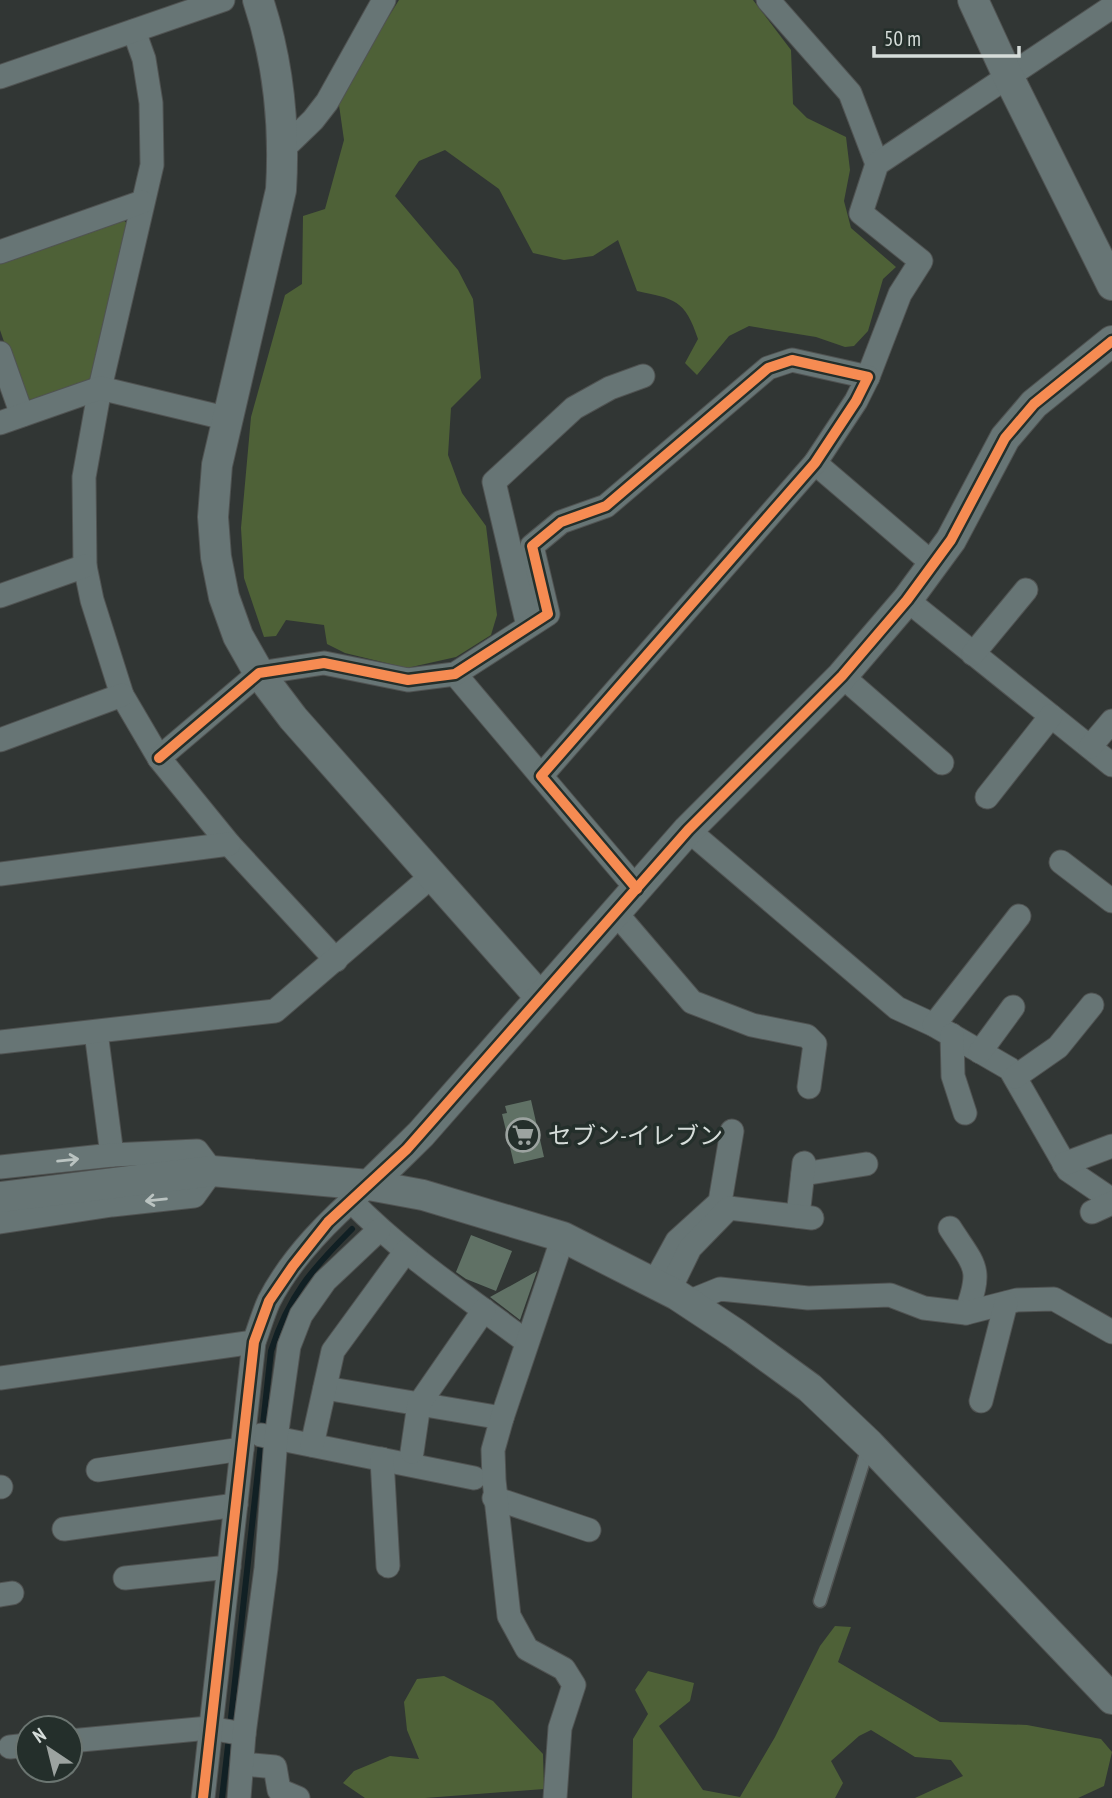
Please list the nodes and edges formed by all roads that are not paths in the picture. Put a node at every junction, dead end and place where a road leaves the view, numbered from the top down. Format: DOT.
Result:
graph roads {
  1 [pos="223,0"];
  2 [pos="258,0"];
  3 [pos="384,0"];
  4 [pos="768,0"];
  5 [pos="973,0"];
  6 [pos="1112,6"];
  7 [pos="134,31"];
  8 [pos="1007,76"];
  9 [pos="0,77"];
  10 [pos="283,149"];
  11 [pos="877,164"];
  12 [pos="142,202"];
  13 [pos="0,252"];
  14 [pos="1112,285"];
  15 [pos="1112,341"];
  16 [pos="0,353"];
  17 [pos="643,376"];
  18 [pos="868,377"];
  19 [pos="100,388"];
  20 [pos="22,415"];
  21 [pos="229,419"];
  22 [pos="0,423"];
  23 [pos="815,463"];
  24 [pos="933,564"];
  25 [pos="85,566"];
  26 [pos="1026,590"];
  27 [pos="0,596"];
  28 [pos="907,600"];
  29 [pos="528,626"];
  30 [pos="973,654"];
  31 [pos="259,673"];
  32 [pos="455,674"];
  33 [pos="842,676"];
  34 [pos="122,695"];
  35 [pos="1051,716"];
  36 [pos="1112,721"];
  37 [pos="0,740"];
  38 [pos="1090,747"];
  39 [pos="159,758"];
  40 [pos="942,763"];
  41 [pos="1112,765"];
  42 [pos="541,775"];
  43 [pos="987,797"];
  44 [pos="688,830"];
  45 [pos="229,844"];
  46 [pos="1061,862"];
  47 [pos="0,874"];
  48 [pos="433,875"];
  49 [pos="637,889"];
  50 [pos="1112,901"];
  51 [pos="615,912"];
  52 [pos="1019,916"];
  53 [pos="336,960"];
  54 [pos="540,997"];
  55 [pos="1092,1005"];
  56 [pos="1013,1007"];
  57 [pos="943,1030"];
  58 [pos="96,1032"];
  59 [pos="0,1042"];
  60 [pos="980,1052"];
  61 [pos="1015,1077"];
  62 [pos="809,1087"];
  63 [pos="965,1114"];
  64 [pos="732,1131"];
  65 [pos="1112,1146"];
  66 [pos="112,1155"];
  67 [pos="866,1164"];
  68 [pos="1065,1164"];
  69 [pos="0,1167"];
  70 [pos="212,1171"];
  71 [pos="360,1193"];
  72 [pos="0,1196"];
  73 [pos="1105,1205"];
  74 [pos="0,1222"];
  75 [pos="950,1228"];
  76 [pos="379,1230"];
  77 [pos="563,1237"];
  78 [pos="406,1251"];
  79 [pos="670,1292"];
  80 [pos="1006,1303"];
  81 [pos="484,1310"];
  82 [pos="966,1313"];
  83 [pos="1112,1332"];
  84 [pos="254,1342"];
  85 [pos="527,1342"];
  86 [pos="0,1378"];
  87 [pos="325,1388"];
  88 [pos="981,1401"];
  89 [pos="419,1404"];
  90 [pos="502,1418"];
  91 [pos="276,1438"];
  92 [pos="243,1440"];
  93 [pos="869,1444"];
  94 [pos="312,1445"];
  95 [pos="412,1452"];
  96 [pos="382,1460"];
  97 [pos="98,1470"];
  98 [pos="474,1478"];
  99 [pos="494,1499"];
  100 [pos="236,1505"];
  101 [pos="64,1529"];
  102 [pos="589,1530"];
  103 [pos="388,1566"];
  104 [pos="229,1567"];
  105 [pos="125,1578"];
  106 [pos="820,1601"];
  107 [pos="1112,1699"];
  108 [pos="209,1728"];
  109 [pos="244,1734"];
  110 [pos="84,1740"];
  111 [pos="243,1764"];
  112 [pos="202,1798"];
  113 [pos="239,1798"];
  114 [pos="298,1798"];
  115 [pos="555,1798"];
  1 -- 7 [label="street"];
  2 -- 10 [label="street"];
  3 -- 10 [label="street"];
  4 -- 11 [label="street"];
  5 -- 8 [label="street"];
  6 -- 8 [label="street"];
  7 -- 9 [label="street"];
  7 -- 12 [label="street"];
  8 -- 11 [label="street"];
  8 -- 14 [label="street"];
  10 -- 21 [label="street"];
  11 -- 18 [label="street"];
  12 -- 13 [label="street"];
  12 -- 19 [label="street"];
  15 -- 24 [label="street"];
  16 -- 20 [label="street"];
  17 -- 29 [label="street"];
  18 -- 23 [label="street"];
  18 -- 29 [label="street"];
  19 -- 20 [label="street"];
  19 -- 21 [label="street"];
  19 -- 25 [label="street"];
  20 -- 22 [label="street"];
  21 -- 31 [label="street"];
  23 -- 24 [label="street"];
  23 -- 42 [label="street"];
  24 -- 28 [label="street"];
  25 -- 27 [label="street"];
  25 -- 34 [label="street"];
  26 -- 30 [label="street"];
  28 -- 30 [label="street"];
  28 -- 33 [label="street"];
  29 -- 32 [label="street"];
  30 -- 35 [label="street"];
  31 -- 32 [label="street"];
  31 -- 39 [label="street"];
  31 -- 48 [label="street"];
  32 -- 42 [label="street"];
  33 -- 40 [label="street"];
  33 -- 44 [label="street"];
  34 -- 37 [label="street"];
  34 -- 39 [label="street"];
  35 -- 38 [label="street"];
  35 -- 43 [label="street"];
  36 -- 38 [label="street"];
  38 -- 41 [label="street"];
  39 -- 45 [label="street"];
  42 -- 49 [label="street"];
  44 -- 49 [label="street"];
  44 -- 57 [label="street"];
  45 -- 47 [label="street"];
  45 -- 53 [label="street"];
  46 -- 50 [label="street"];
  48 -- 53 [label="street"];
  48 -- 54 [label="street"];
  49 -- 51 [label="street"];
  51 -- 54 [label="street"];
  51 -- 62 [label="street"];
  52 -- 57 [label="street"];
  53 -- 58 [label="street"];
  54 -- 71 [label="street"];
  55 -- 61 [label="street"];
  56 -- 60 [label="street"];
  57 -- 60 [label="street"];
  57 -- 63 [label="street"];
  58 -- 59 [label="street"];
  58 -- 66 [label="street"];
  60 -- 61 [label="street"];
  61 -- 68 [label="street"];
  64 -- 79 [label="street"];
  65 -- 68 [label="street"];
  69 -- 66 [label="street, one-way"];
  66 -- 70 [label="street"];
  67 -- 79 [label="street"];
  68 -- 73 [label="street"];
  70 -- 71 [label="street"];
  70 -- 72 [label="street"];
  70 -- 74 [label="street, one-way"];
  71 -- 76 [label="street"];
  71 -- 77 [label="street"];
  71 -- 84 [label="street"];
  75 -- 82 [label="street"];
  76 -- 78 [label="street"];
  76 -- 91 [label="street"];
  77 -- 79 [label="street"];
  77 -- 85 [label="street"];
  78 -- 81 [label="street"];
  78 -- 87 [label="street"];
  79 -- 82 [label="street"];
  79 -- 93 [label="street"];
  80 -- 82 [label="street"];
  80 -- 83 [label="street"];
  80 -- 88 [label="street"];
  81 -- 85 [label="street"];
  81 -- 89 [label="street"];
  84 -- 86 [label="street"];
  84 -- 92 [label="street"];
  85 -- 90 [label="street"];
  87 -- 89 [label="street"];
  87 -- 94 [label="street"];
  89 -- 90 [label="street"];
  89 -- 95 [label="street"];
  90 -- 99 [label="street"];
  91 -- 92 [label="street"];
  91 -- 94 [label="street"];
  91 -- 109 [label="street"];
  92 -- 97 [label="street"];
  92 -- 100 [label="street"];
  93 -- 106 [label="lane"];
  93 -- 107 [label="street"];
  94 -- 96 [label="street"];
  96 -- 98 [label="street"];
  96 -- 103 [label="street"];
  99 -- 102 [label="street"];
  99 -- 115 [label="street"];
  100 -- 101 [label="street"];
  100 -- 104 [label="street"];
  104 -- 105 [label="street"];
  104 -- 108 [label="street"];
  108 -- 109 [label="street"];
  108 -- 110 [label="street"];
  108 -- 112 [label="street"];
  109 -- 111 [label="street"];
  111 -- 113 [label="street"];
  111 -- 114 [label="street"];
}
